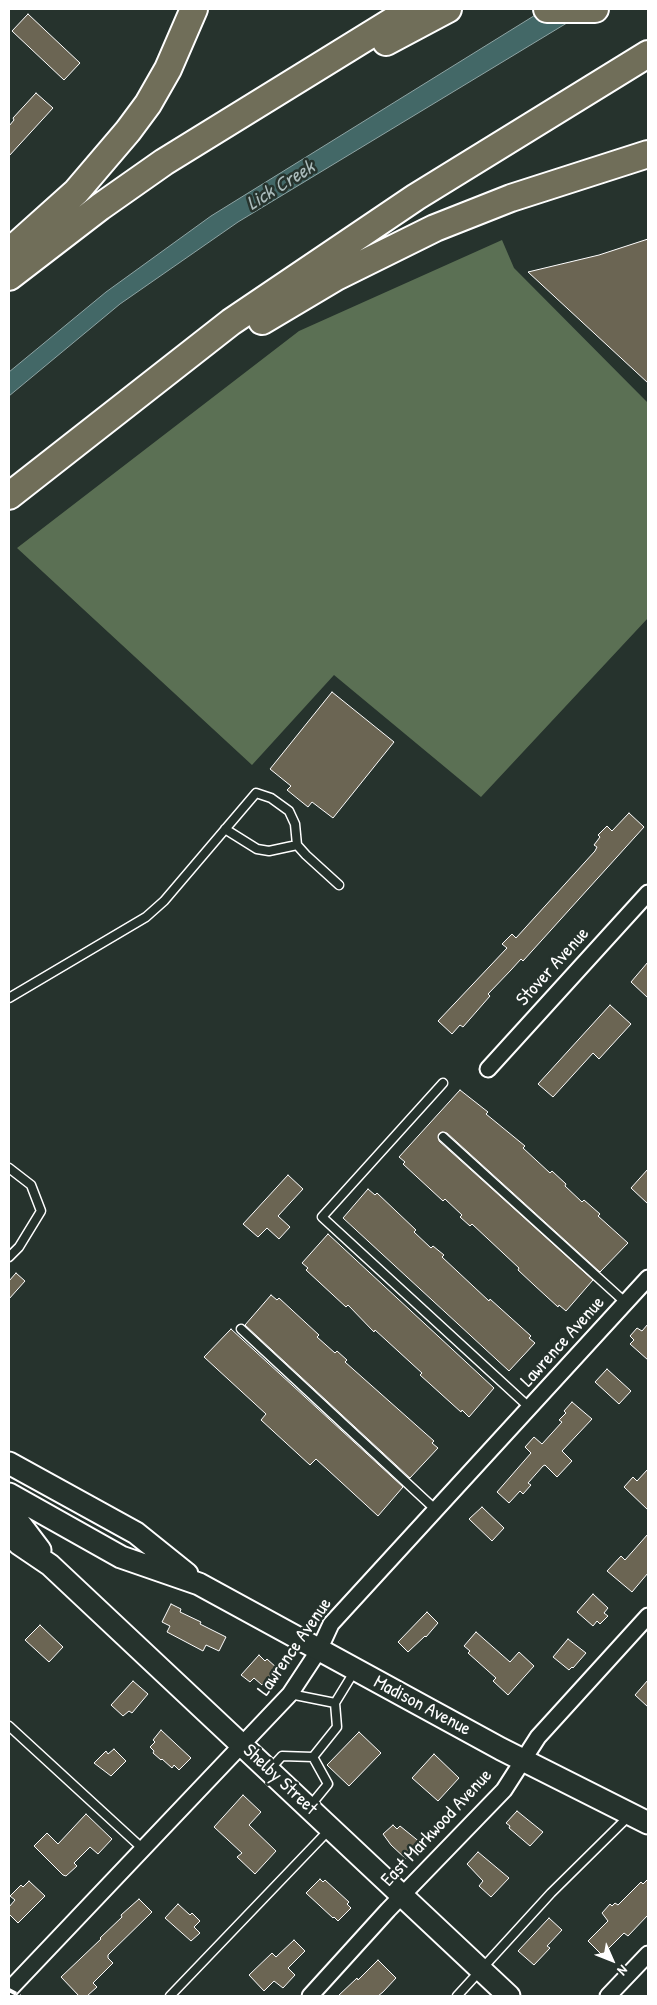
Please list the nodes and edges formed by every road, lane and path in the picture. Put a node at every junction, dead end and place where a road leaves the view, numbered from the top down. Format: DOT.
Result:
graph roads {
  1 [pos="194,9"];
  2 [pos="412,9"];
  3 [pos="448,9"];
  4 [pos="547,9"];
  5 [pos="595,9"];
  6 [pos="648,54"];
  7 [pos="242,114"];
  8 [pos="648,154"];
  9 [pos="9,252"];
  10 [pos="9,277"];
  11 [pos="157,379"];
  12 [pos="9,496"];
  13 [pos="225,829"];
  14 [pos="297,845"];
  15 [pos="339,885"];
  16 [pos="645,903"];
  17 [pos="9,998"];
  18 [pos="488,1068"];
  19 [pos="443,1084"];
  20 [pos="443,1137"];
  21 [pos="9,1168"];
  22 [pos="9,1257"];
  23 [pos="648,1278"];
  24 [pos="626,1303"];
  25 [pos="241,1329"];
  26 [pos="530,1408"];
  27 [pos="9,1463"];
  28 [pos="9,1494"];
  29 [pos="9,1509"];
  30 [pos="436,1510"];
  31 [pos="62,1523"];
  32 [pos="9,1534"];
  33 [pos="50,1564"];
  34 [pos="199,1584"];
  35 [pos="648,1616"];
  36 [pos="319,1650"];
  37 [pos="355,1670"];
  38 [pos="290,1694"];
  39 [pos="334,1703"];
  40 [pos="9,1726"];
  41 [pos="242,1745"];
  42 [pos="313,1757"];
  43 [pos="522,1760"];
  44 [pos="269,1770"];
  45 [pos="309,1808"];
  46 [pos="639,1819"];
  47 [pos="331,1828"];
  48 [pos="143,1849"];
  49 [pos="402,1896"];
  50 [pos="648,1954"];
  51 [pos="480,1970"];
  52 [pos="9,1990"];
  53 [pos="170,1996"];
  54 [pos="310,1996"];
  55 [pos="457,1996"];
  56 [pos="509,1996"];
  57 [pos="608,1996"];
  1 -- 9 [label="highway"];
  2 -- 7 [label="highway"];
  3 -- 7 [label="highway"];
  4 -- 5 [label="highway"];
  6 -- 11 [label="highway"];
  7 -- 10 [label="highway"];
  8 -- 11 [label="highway"];
  11 -- 12 [label="highway"];
  13 -- 14 [label="lane"];
  13 -- 14 [label="lane"];
  13 -- 17 [label="lane"];
  14 -- 15 [label="lane"];
  16 -- 18 [label="street, Stover Avenue"];
  19 -- 26 [label="lane"];
  20 -- 24 [label="lane"];
  21 -- 22 [label="lane"];
  23 -- 24 [label="street, Lawrence Avenue"];
  24 -- 26 [label="street, Lawrence Avenue"];
  25 -- 30 [label="lane"];
  26 -- 30 [label="street, Lawrence Avenue"];
  27 -- 34 [label="main road, Madison Avenue"];
  28 -- 31 [label="main road, Madison Avenue"];
  29 -- 33 [label="main road, Shelby Street"];
  30 -- 36 [label="street, Lawrence Avenue"];
  31 -- 33 [label="main road"];
  31 -- 34 [label="main road, Madison Avenue"];
  32 -- 33 [label="main road, Shelby Street"];
  33 -- 41 [label="main road, Shelby Street"];
  34 -- 36 [label="main road, Madison Avenue"];
  35 -- 43 [label="street, East Markwood Avenue"];
  36 -- 37 [label="main road, Madison Avenue"];
  36 -- 38 [label="street, Lawrence Avenue"];
  37 -- 39 [label="lane"];
  37 -- 43 [label="main road, Madison Avenue"];
  38 -- 39 [label="lane"];
  38 -- 41 [label="street, Lawrence Avenue"];
  39 -- 42 [label="lane"];
  40 -- 48 [label="lane"];
  41 -- 44 [label="main road, Shelby Street"];
  41 -- 48 [label="street, Lawrence Avenue"];
  42 -- 44 [label="lane"];
  42 -- 45 [label="lane"];
  43 -- 46 [label="main road, Madison Avenue"];
  43 -- 49 [label="street, East Markwood Avenue"];
  44 -- 45 [label="main road, Shelby Street"];
  45 -- 47 [label="main road, Shelby Street"];
  46 -- 51 [label="lane"];
  47 -- 49 [label="main road, Shelby Street"];
  47 -- 53 [label="lane"];
  48 -- 52 [label="street, Lawrence Avenue"];
  49 -- 51 [label="main road, Shelby Street"];
  49 -- 54 [label="street, East Markwood Avenue"];
  50 -- 57 [label="street"];
  51 -- 55 [label="lane"];
  51 -- 56 [label="main road, Shelby Street"];
}
